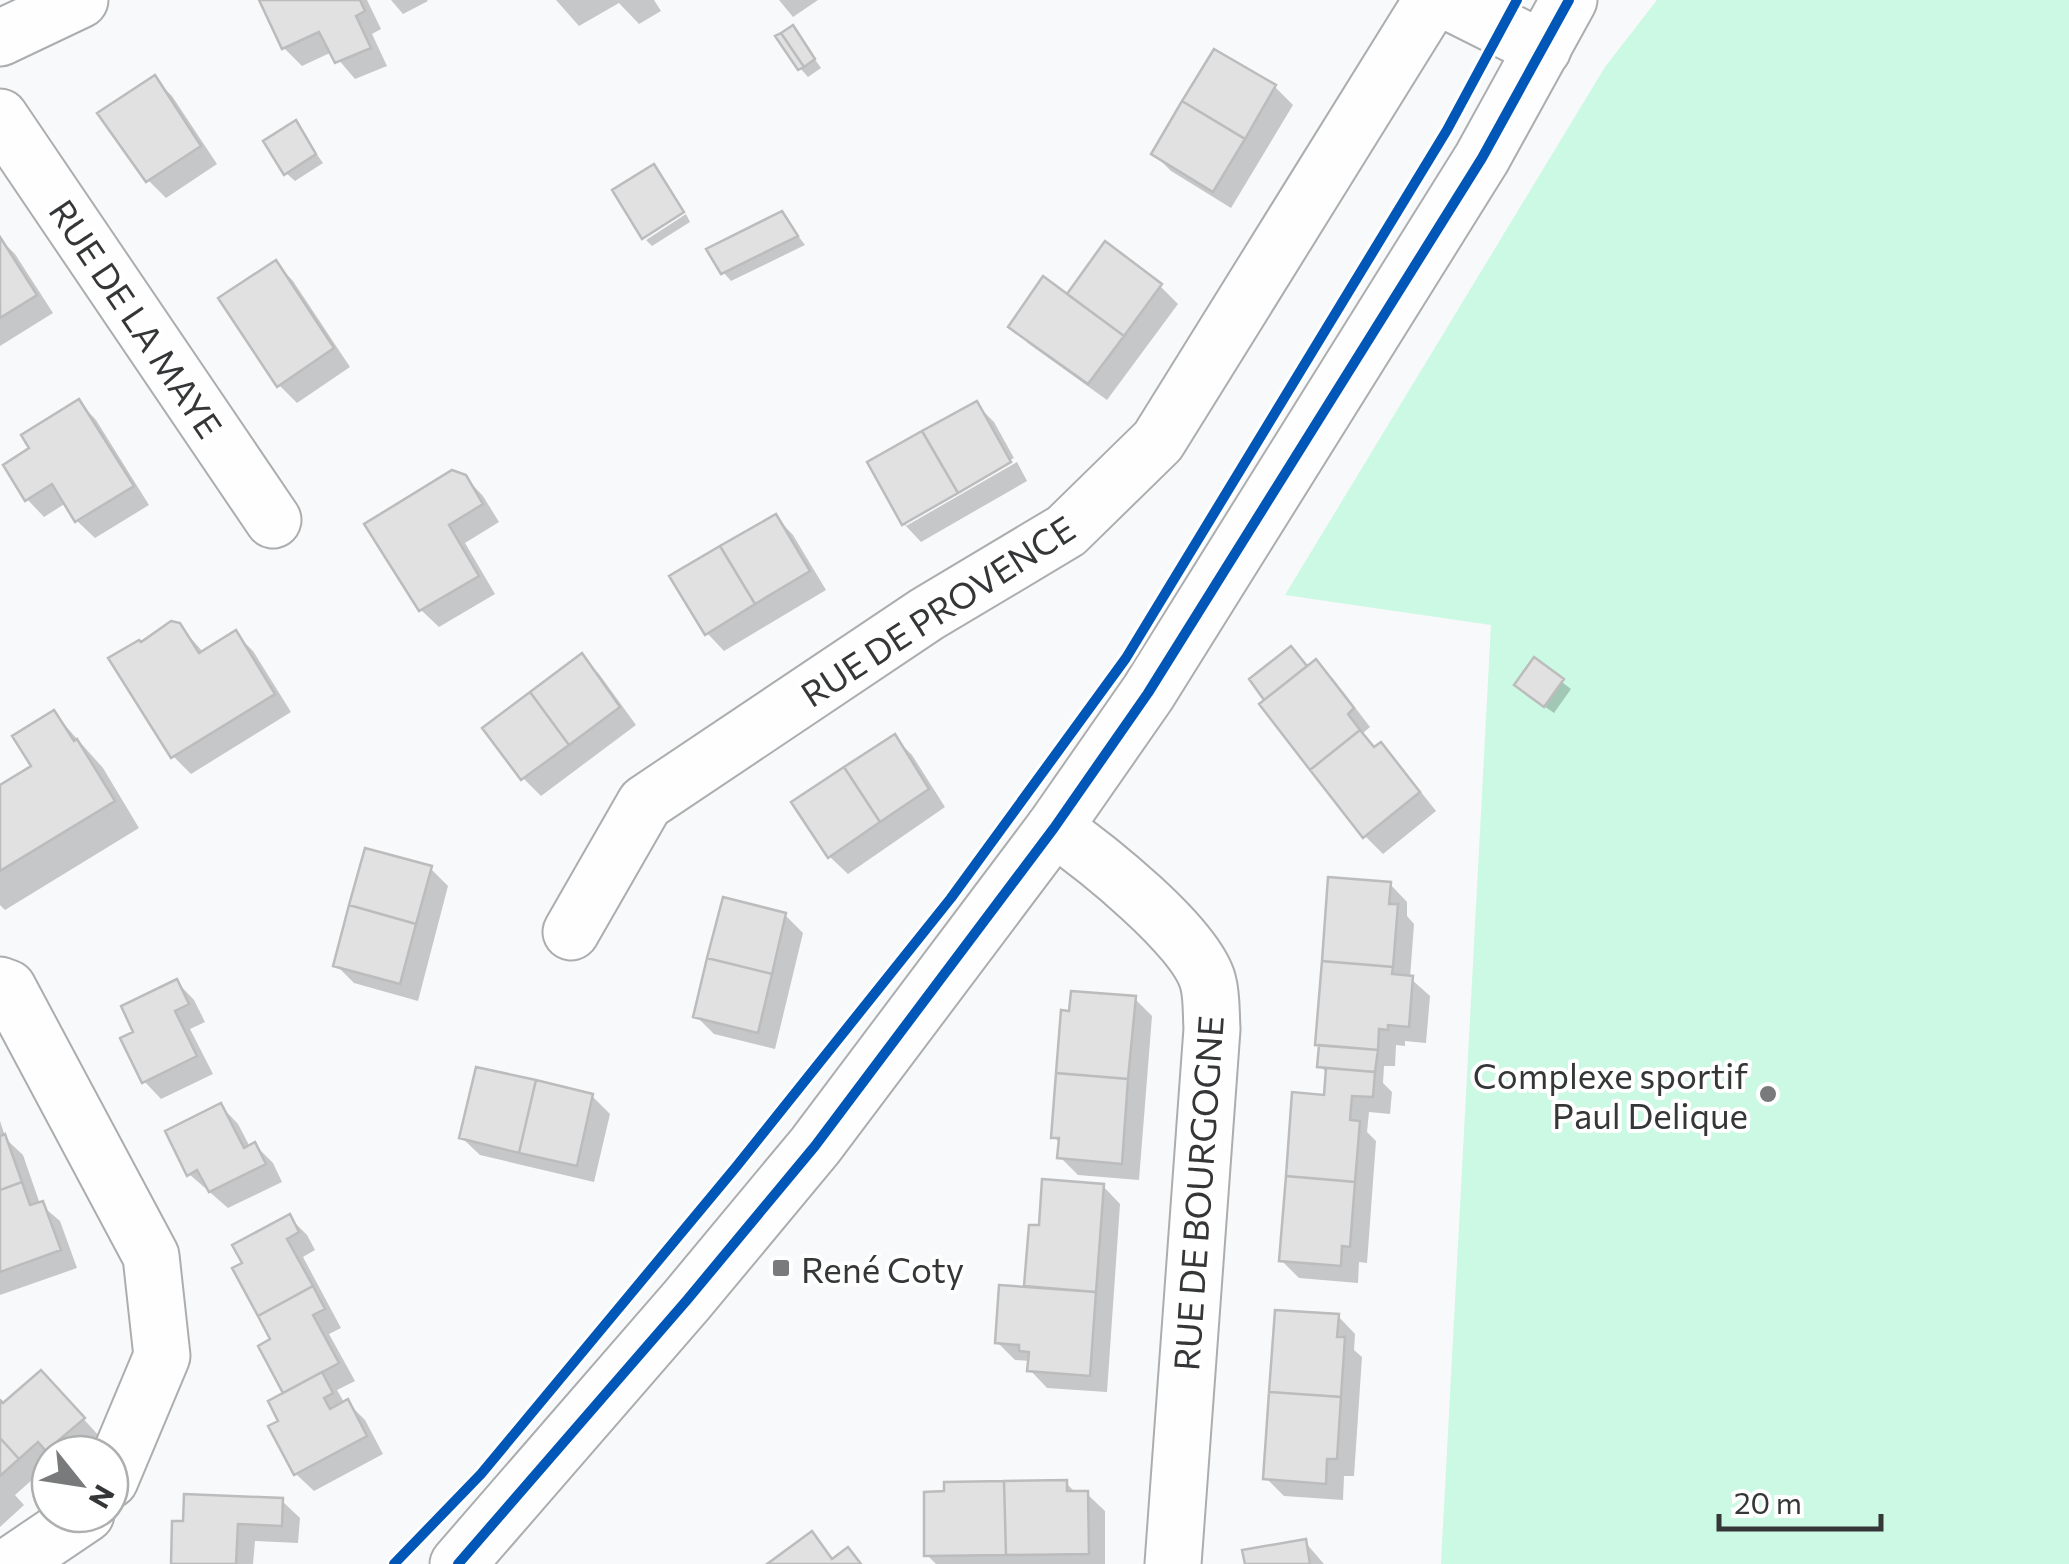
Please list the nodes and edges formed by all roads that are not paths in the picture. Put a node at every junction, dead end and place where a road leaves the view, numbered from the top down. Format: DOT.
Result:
graph roads {
  1 [pos="80,0"];
  2 [pos="1432,0"];
  3 [pos="1445,0"];
  4 [pos="1569,0"];
  5 [pos="0,38"];
  6 [pos="1543,50"];
  7 [pos="0,117"];
  8 [pos="273,520"];
  9 [pos="1054,828"];
  10 [pos="571,932"];
  11 [pos="0,985"];
  12 [pos="129,1434"];
  13 [pos="56,1534"];
  14 [pos="12,1564"];
  15 [pos="458,1564"];
  16 [pos="1173,1564"];
  1 -- 5 [label="street"];
  2 -- 10 [label="street, RUE DE PROVENCE"];
  3 -- 6 [label="street"];
  4 -- 6 [label="street"];
  6 -- 9 [label="street"];
  7 -- 8 [label="street, RUE DE LA MAYE"];
  9 -- 15 [label="street"];
  9 -- 16 [label="street, RUE DE BOURGOGNE"];
  11 -- 12 [label="street"];
  13 -- 14 [label="street"];
}
